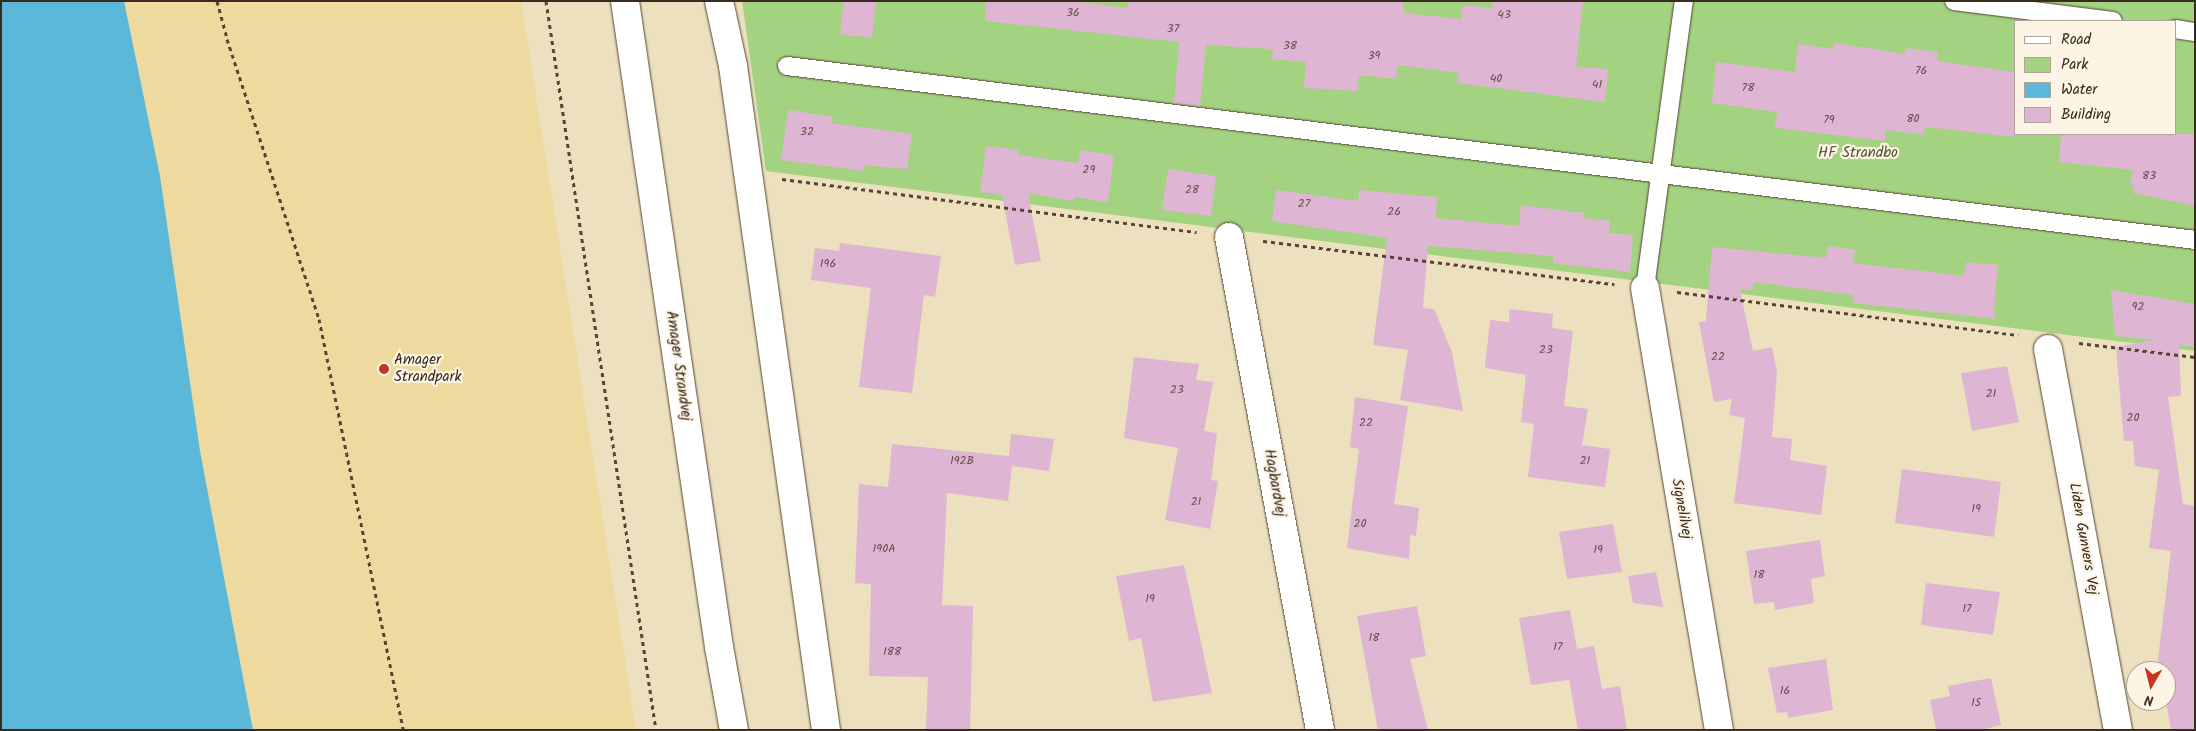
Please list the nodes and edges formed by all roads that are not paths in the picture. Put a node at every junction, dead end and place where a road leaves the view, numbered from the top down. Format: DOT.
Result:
graph roads {
  1 [pos="625,1"];
  2 [pos="719,1"];
  3 [pos="1684,1"];
  4 [pos="1954,1"];
  5 [pos="2105,20"];
  6 [pos="2176,29"];
  7 [pos="2195,32"];
  8 [pos="787,66"];
  9 [pos="1659,174"];
  10 [pos="1229,237"];
  11 [pos="2195,240"];
  12 [pos="1645,288"];
  13 [pos="2048,349"];
  14 [pos="734,730"];
  15 [pos="826,730"];
  16 [pos="1320,730"];
  17 [pos="1719,730"];
  18 [pos="2118,730"];
  1 -- 14 [label="street, Amager Strandvej"];
  2 -- 15 [label="street"];
  3 -- 9 [label="lane"];
  4 -- 5 [label="lane"];
  6 -- 7 [label="lane"];
  8 -- 9 [label="lane"];
  9 -- 11 [label="lane"];
  9 -- 12 [label="lane"];
  10 -- 16 [label="street, Hagbardvej"];
  12 -- 17 [label="street, Signelilvej"];
  13 -- 18 [label="street, Liden Gunvers Vej"];
}
